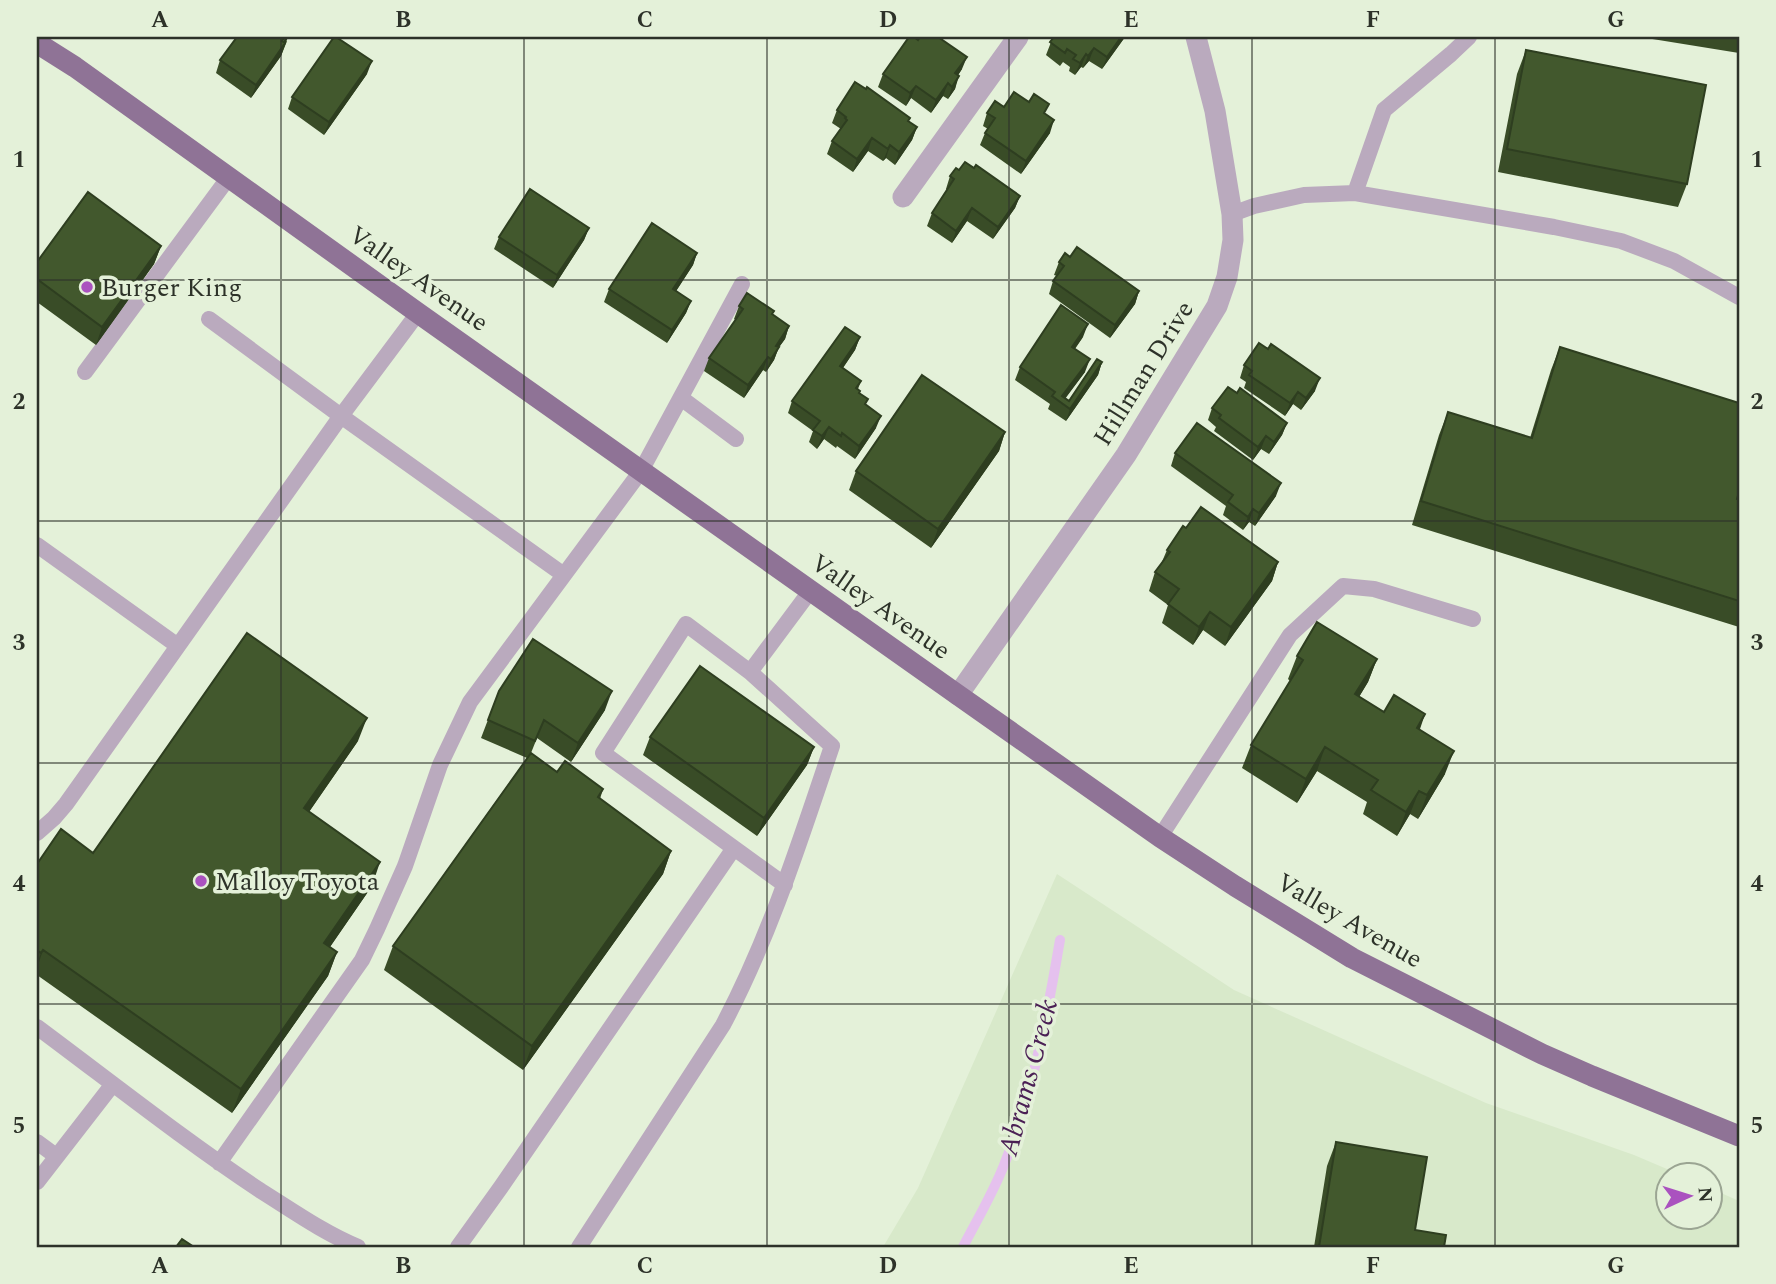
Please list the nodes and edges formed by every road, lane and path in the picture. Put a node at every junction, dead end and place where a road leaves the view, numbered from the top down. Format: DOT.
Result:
graph roads {
  1 [pos="1018,37"];
  2 [pos="1196,37"];
  3 [pos="1468,37"];
  4 [pos="37,43"];
  5 [pos="229,177"];
  6 [pos="1354,193"];
  7 [pos="903,197"];
  8 [pos="1232,214"];
  9 [pos="741,284"];
  10 [pos="1739,296"];
  11 [pos="418,313"];
  12 [pos="209,319"];
  13 [pos="85,372"];
  14 [pos="681,398"];
  15 [pos="341,416"];
  16 [pos="736,439"];
  17 [pos="641,471"];
  18 [pos="37,545"];
  19 [pos="564,575"];
  20 [pos="811,590"];
  21 [pos="1473,619"];
  22 [pos="178,646"];
  23 [pos="750,672"];
  24 [pos="958,695"];
  25 [pos="37,833"];
  26 [pos="1160,837"];
  27 [pos="734,848"];
  28 [pos="785,885"];
  29 [pos="37,1027"];
  30 [pos="113,1084"];
  31 [pos="1739,1136"];
  32 [pos="37,1142"];
  33 [pos="56,1156"];
  34 [pos="219,1163"];
  35 [pos="37,1182"];
  36 [pos="358,1247"];
  37 [pos="458,1247"];
  38 [pos="579,1247"];
  1 -- 7 [label="street"];
  2 -- 8 [label="street, Hillman Drive"];
  3 -- 6 [label="lane"];
  4 -- 5 [label="main road, Valley Avenue"];
  5 -- 11 [label="main road, Valley Avenue"];
  5 -- 13 [label="lane"];
  6 -- 8 [label="lane"];
  6 -- 10 [label="lane"];
  8 -- 24 [label="street, Hillman Drive"];
  9 -- 14 [label="lane"];
  11 -- 15 [label="lane"];
  11 -- 17 [label="main road, Valley Avenue"];
  12 -- 15 [label="lane"];
  14 -- 16 [label="lane"];
  14 -- 17 [label="lane"];
  15 -- 19 [label="lane"];
  15 -- 22 [label="lane"];
  17 -- 19 [label="lane"];
  17 -- 20 [label="main road, Valley Avenue"];
  18 -- 22 [label="lane"];
  19 -- 34 [label="lane"];
  20 -- 23 [label="lane"];
  20 -- 24 [label="main road, Valley Avenue"];
  21 -- 26 [label="lane"];
  22 -- 25 [label="lane"];
  23 -- 27 [label="lane"];
  23 -- 28 [label="lane"];
  24 -- 26 [label="main road, Valley Avenue"];
  26 -- 31 [label="main road, Valley Avenue"];
  27 -- 28 [label="lane"];
  27 -- 37 [label="lane"];
  28 -- 38 [label="lane"];
  29 -- 30 [label="lane"];
  30 -- 33 [label="lane"];
  30 -- 34 [label="lane"];
  32 -- 33 [label="lane"];
  33 -- 35 [label="lane"];
  34 -- 36 [label="lane"];
}
